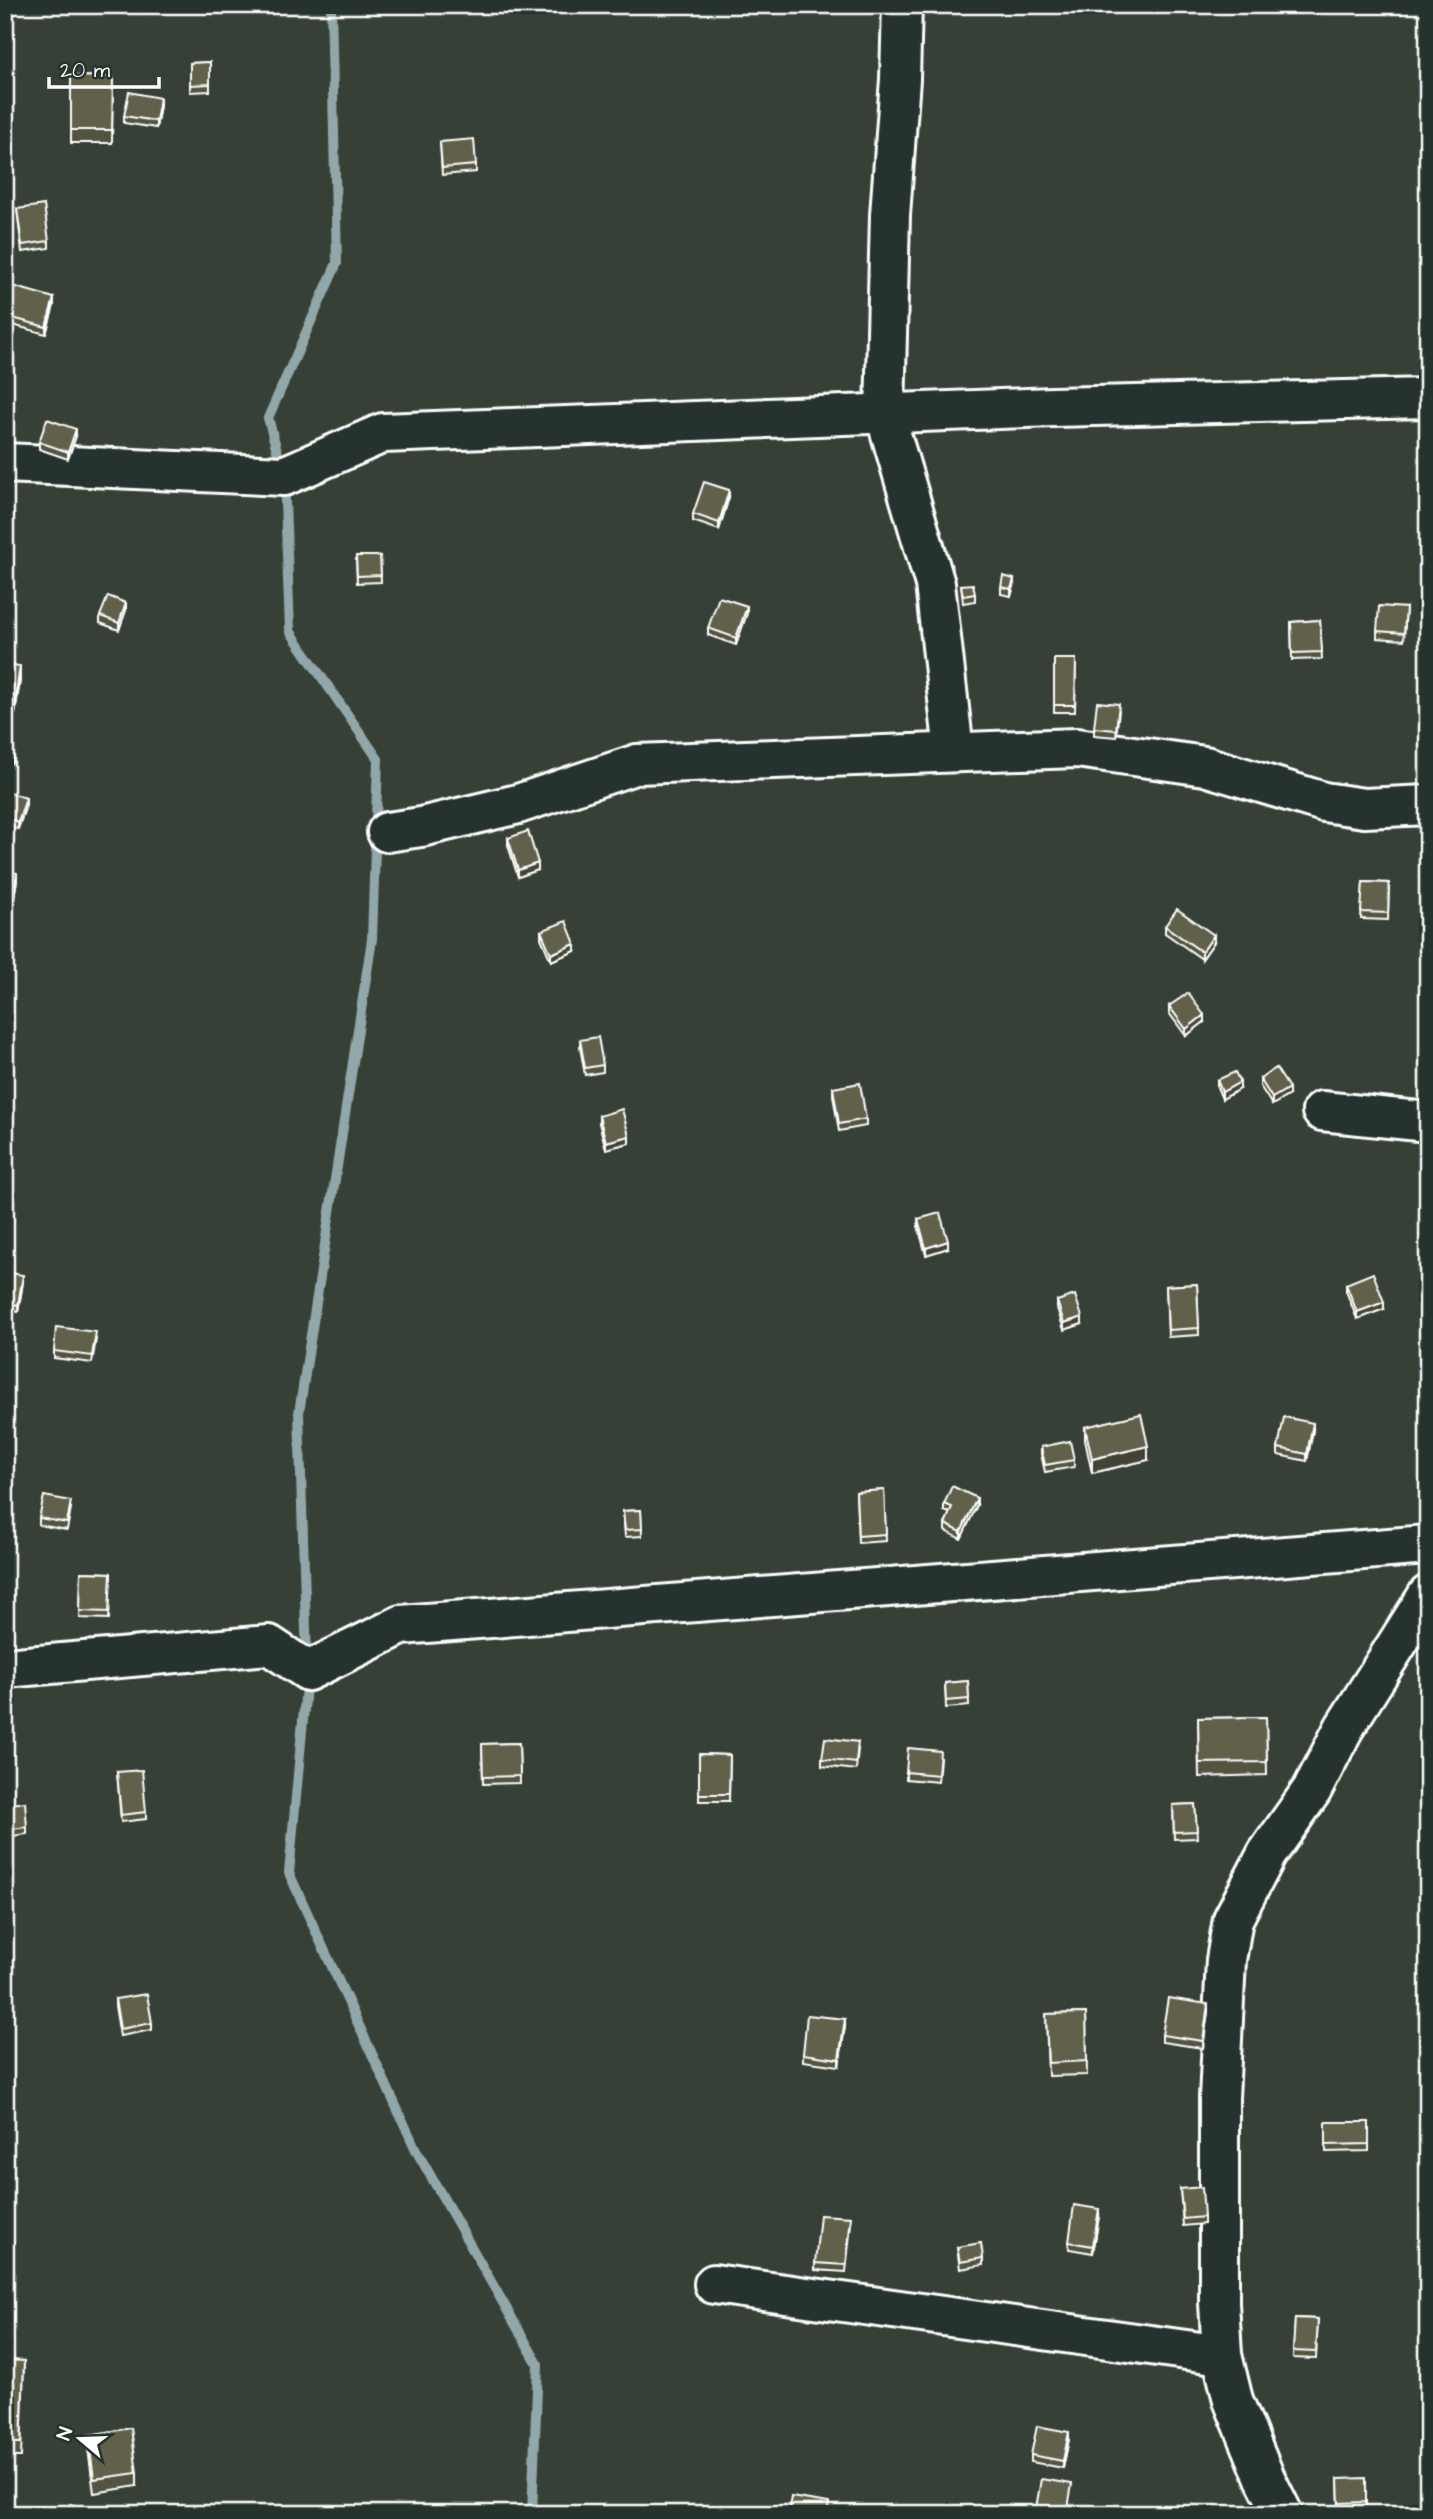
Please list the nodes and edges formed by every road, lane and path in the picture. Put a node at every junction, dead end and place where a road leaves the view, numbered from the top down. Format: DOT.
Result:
graph roads {
  1 [pos="902,5"];
  2 [pos="1428,398"];
  3 [pos="886,414"];
  4 [pos="5,463"];
  5 [pos="954,752"];
  6 [pos="1428,805"];
  7 [pos="387,832"];
  8 [pos="1322,1111"];
  9 [pos="1428,1122"];
  10 [pos="1428,1545"];
  11 [pos="1428,1595"];
  12 [pos="5,1668"];
  13 [pos="714,2284"];
  14 [pos="1222,2355"];
  15 [pos="1283,2514"];
  1 -- 3 [label="street"];
  2 -- 3 [label="street"];
  3 -- 4 [label="street"];
  3 -- 5 [label="street"];
  5 -- 6 [label="street"];
  5 -- 7 [label="street"];
  8 -- 9 [label="street"];
  10 -- 12 [label="street"];
  11 -- 14 [label="street"];
  13 -- 14 [label="street"];
  14 -- 15 [label="street"];
}
